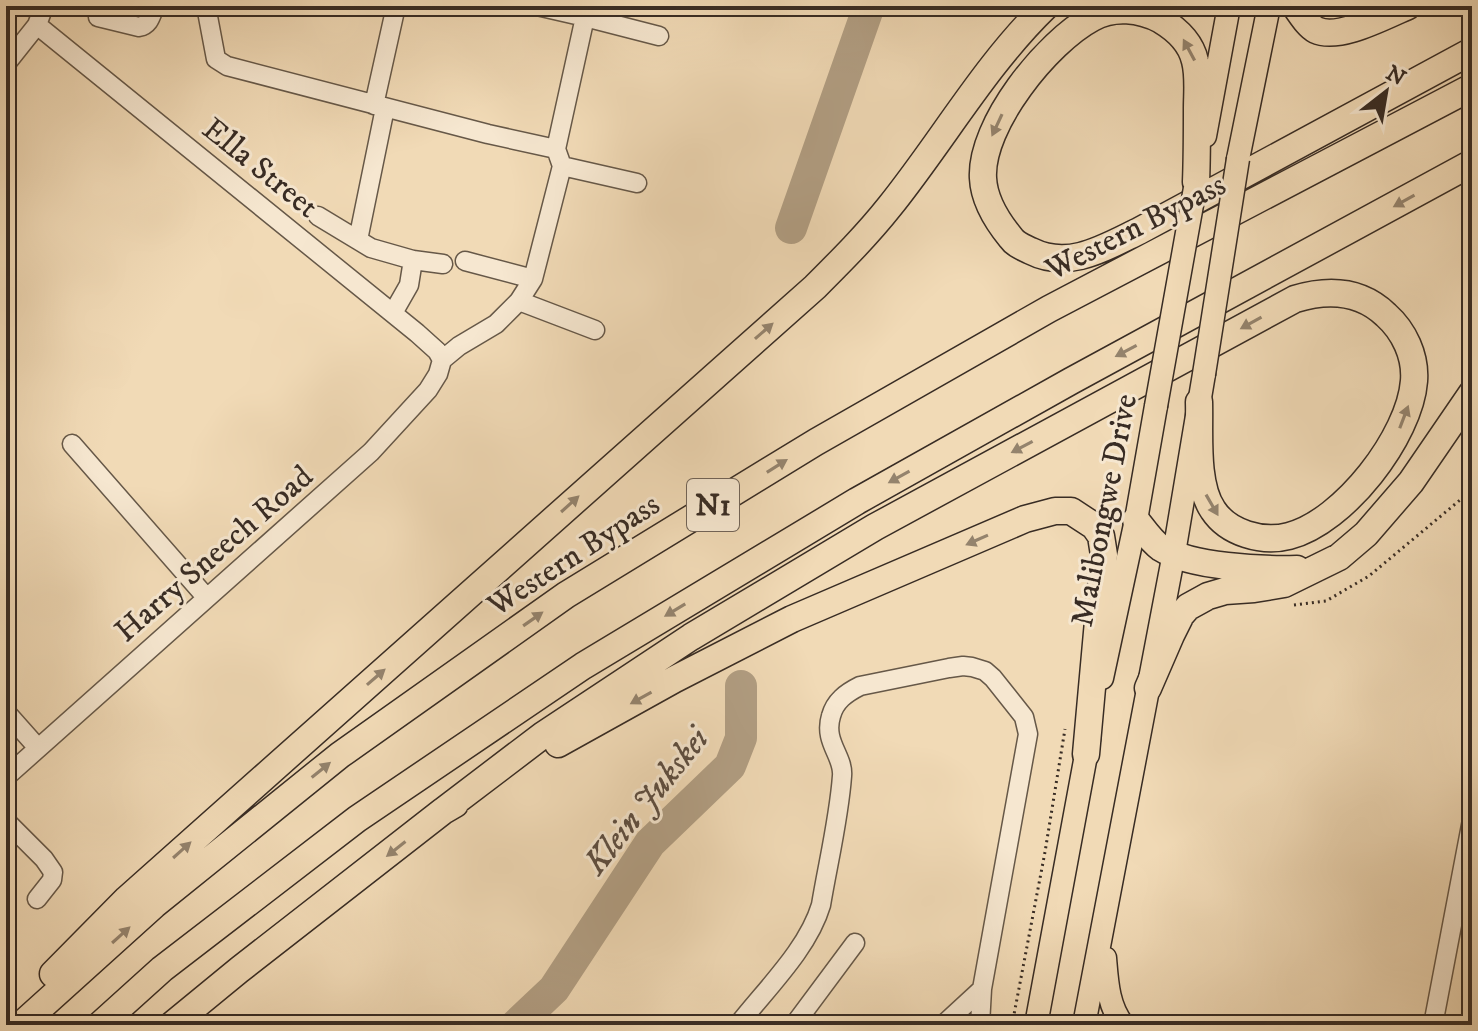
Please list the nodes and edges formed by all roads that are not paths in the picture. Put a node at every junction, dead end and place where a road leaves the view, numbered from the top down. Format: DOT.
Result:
graph roads {
  1 [pos="44,6"];
  2 [pos="155,6"];
  3 [pos="206,6"];
  4 [pos="396,6"];
  5 [pos="537,6"];
  6 [pos="1046,6"];
  7 [pos="1229,6"];
  8 [pos="1269,6"];
  9 [pos="1295,6"];
  10 [pos="1408,6"];
  11 [pos="98,17"];
  12 [pos="585,17"];
  13 [pos="37,25"];
  14 [pos="659,36"];
  15 [pos="1472,51"];
  16 [pos="6,64"];
  17 [pos="1472,87"];
  18 [pos="380,106"];
  19 [pos="559,157"];
  20 [pos="1472,163"];
  21 [pos="637,183"];
  22 [pos="1196,185"];
  23 [pos="318,216"];
  24 [pos="358,240"];
  25 [pos="413,260"];
  26 [pos="465,261"];
  27 [pos="443,264"];
  28 [pos="533,279"];
  29 [pos="519,301"];
  30 [pos="393,313"];
  31 [pos="595,330"];
  32 [pos="442,360"];
  33 [pos="1472,393"];
  34 [pos="1199,402"];
  35 [pos="72,444"];
  36 [pos="1136,520"];
  37 [pos="1174,553"];
  38 [pos="1312,569"];
  39 [pos="206,597"];
  40 [pos="1148,688"];
  41 [pos="6,712"];
  42 [pos="38,748"];
  43 [pos="1086,754"];
  44 [pos="6,777"];
  45 [pos="443,811"];
  46 [pos="1472,820"];
  47 [pos="6,821"];
  48 [pos="37,899"];
  49 [pos="1102,933"];
  50 [pos="855,943"];
  51 [pos="982,989"];
  52 [pos="6,1022"];
  53 [pos="21,1025"];
  54 [pos="100,1025"];
  55 [pos="172,1025"];
  56 [pos="738,1025"];
  57 [pos="794,1025"];
  58 [pos="943,1025"];
  59 [pos="980,1025"];
  60 [pos="1036,1025"];
  61 [pos="1084,1025"];
  62 [pos="1123,1025"];
  63 [pos="1433,1025"];
  1 -- 13 [label="street"];
  2 -- 11 [label="street"];
  3 -- 18 [label="street"];
  4 -- 18 [label="street"];
  5 -- 12 [label="street"];
  52 -- 6 [label="highway, one-way"];
  7 -- 22 [label="main road, Malibongwe Drive"];
  8 -- 34 [label="main road, bridge"];
  9 -- 10 [label="highway"];
  12 -- 14 [label="street"];
  12 -- 19 [label="street"];
  13 -- 16 [label="street"];
  13 -- 30 [label="street, Ella Street"];
  22 -- 15 [label="highway, one-way"];
  53 -- 17 [label="highway, Western Bypass / N1, one-way"];
  18 -- 19 [label="street"];
  18 -- 24 [label="street"];
  19 -- 21 [label="street"];
  19 -- 28 [label="street"];
  20 -- 54 [label="highway, N1, one-way"];
  22 -- 36 [label="main road, Malibongwe Drive, bridge"];
  23 -- 24 [label="street"];
  24 -- 25 [label="street"];
  25 -- 27 [label="street"];
  25 -- 30 [label="street"];
  26 -- 28 [label="street"];
  28 -- 29 [label="street"];
  29 -- 31 [label="street"];
  29 -- 32 [label="street"];
  30 -- 32 [label="street, Ella Street"];
  32 -- 39 [label="street, Harry Sneech Road"];
  33 -- 38 [label="highway"];
  34 -- 37 [label="main road"];
  34 -- 45 [label="highway, one-way"];
  35 -- 39 [label="street"];
  36 -- 37 [label="highway"];
  36 -- 43 [label="main road, Malibongwe Drive"];
  37 -- 38 [label="highway"];
  37 -- 40 [label="main road"];
  38 -- 40 [label="highway"];
  39 -- 42 [label="street, Harry Sneech Road"];
  40 -- 49 [label="main road"];
  41 -- 42 [label="street"];
  42 -- 44 [label="street, Harry Sneech Road"];
  43 -- 45 [label="highway, one-way"];
  43 -- 60 [label="main road, Malibongwe Drive"];
  45 -- 55 [label="highway, one-way"];
  46 -- 63 [label="street"];
  47 -- 48 [label="street"];
  49 -- 61 [label="main road"];
  49 -- 62 [label="main road"];
  50 -- 57 [label="street"];
  51 -- 56 [label="street"];
  51 -- 58 [label="street"];
  51 -- 59 [label="street"];
}
